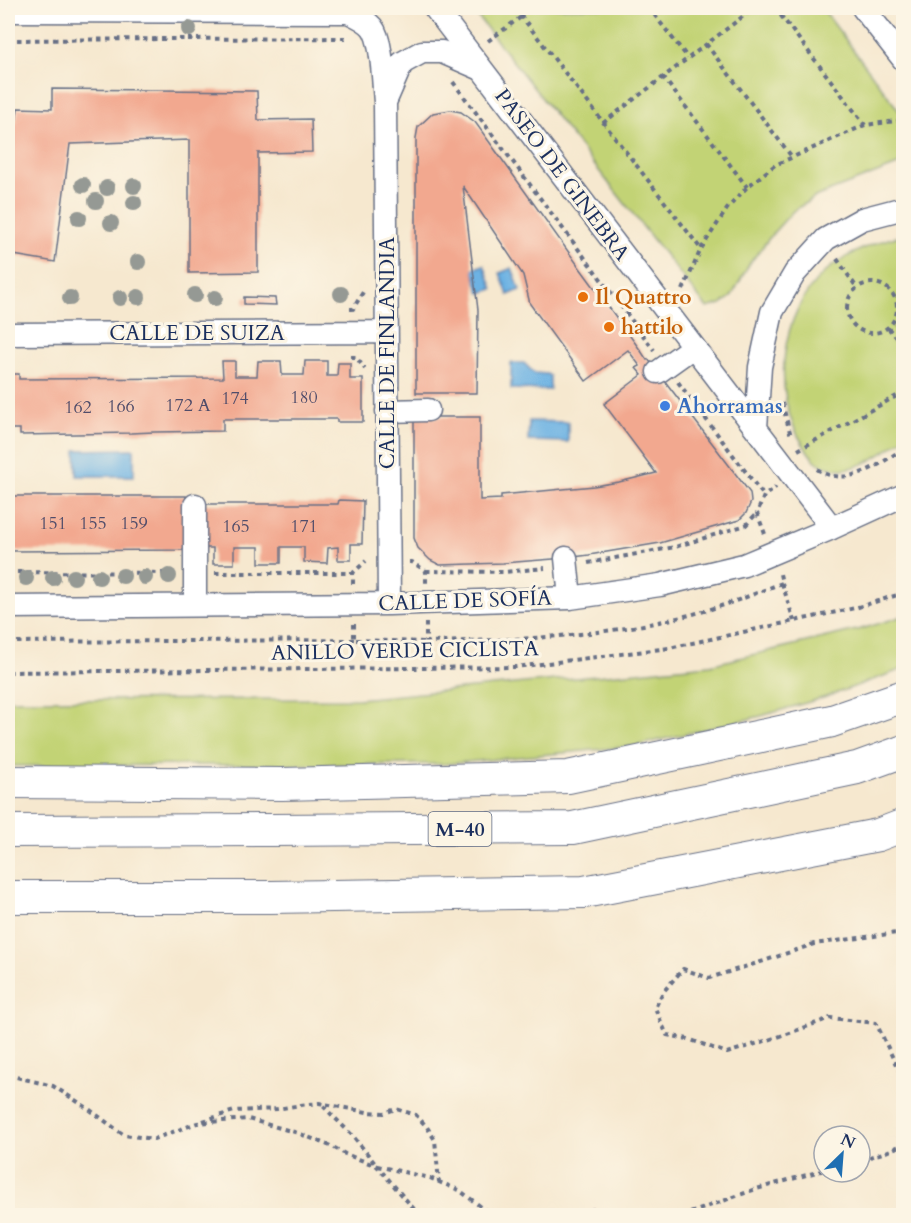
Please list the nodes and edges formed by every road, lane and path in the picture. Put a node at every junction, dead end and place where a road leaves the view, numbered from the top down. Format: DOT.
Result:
graph roads {
  1 [pos="435,8"];
  2 [pos="515,8"];
  3 [pos="649,8"];
  4 [pos="754,8"];
  5 [pos="775,8"];
  6 [pos="863,8"];
  7 [pos="350,10"];
  8 [pos="8,11"];
  9 [pos="347,38"];
  10 [pos="8,40"];
  11 [pos="706,44"];
  12 [pos="688,58"];
  13 [pos="903,60"];
  14 [pos="482,70"];
  15 [pos="663,77"];
  16 [pos="452,80"];
  17 [pos="385,102"];
  18 [pos="903,120"];
  19 [pos="603,123"];
  20 [pos="865,124"];
  21 [pos="792,157"];
  22 [pos="747,187"];
  23 [pos="903,208"];
  24 [pos="701,249"];
  25 [pos="836,256"];
  26 [pos="366,288"];
  27 [pos="857,288"];
  28 [pos="683,291"];
  29 [pos="341,309"];
  30 [pos="888,327"];
  31 [pos="386,332"];
  32 [pos="8,334"];
  33 [pos="903,345"];
  34 [pos="693,347"];
  35 [pos="344,357"];
  36 [pos="662,369"];
  37 [pos="366,370"];
  38 [pos="903,392"];
  39 [pos="782,402"];
  40 [pos="428,410"];
  41 [pos="387,411"];
  42 [pos="756,428"];
  43 [pos="903,448"];
  44 [pos="797,450"];
  45 [pos="802,456"];
  46 [pos="816,468"];
  47 [pos="903,495"];
  48 [pos="764,496"];
  49 [pos="195,505"];
  50 [pos="757,513"];
  51 [pos="832,528"];
  52 [pos="566,562"];
  53 [pos="426,571"];
  54 [pos="783,583"];
  55 [pos="903,593"];
  56 [pos="570,598"];
  57 [pos="388,604"];
  58 [pos="195,606"];
  59 [pos="8,607"];
  60 [pos="794,621"];
  61 [pos="354,640"];
  62 [pos="8,642"];
  63 [pos="8,672"];
  64 [pos="903,696"];
  65 [pos="903,751"];
  66 [pos="8,782"];
  67 [pos="903,825"];
  68 [pos="8,831"];
  69 [pos="8,897"];
  70 [pos="903,932"];
  71 [pos="8,1075"];
  72 [pos="903,1081"];
  73 [pos="319,1103"];
  74 [pos="197,1123"];
  75 [pos="903,1144"];
  76 [pos="872,1156"];
  77 [pos="376,1166"];
  78 [pos="812,1173"];
  79 [pos="439,1182"];
  80 [pos="903,1183"];
  81 [pos="420,1215"];
  82 [pos="493,1215"];
  83 [pos="554,1215"];
  84 [pos="636,1215"];
  85 [pos="682,1215"];
  86 [pos="900,1215"];
  1 -- 14 [label="street, PASEO DE GINEBRA"];
  2 -- 19 [label="path"];
  3 -- 12 [label="path"];
  4 -- 11 [label="path"];
  5 -- 20 [label="path"];
  6 -- 13 [label="street"];
  7 -- 8 [label="street"];
  7 -- 17 [label="street, CALLE DE FINLANDIA"];
  9 -- 10 [label="path"];
  11 -- 12 [label="path"];
  11 -- 21 [label="path"];
  12 -- 15 [label="path"];
  14 -- 17 [label="street, CALLE DE FINLANDIA"];
  14 -- 34 [label="street, PASEO DE GINEBRA"];
  15 -- 19 [label="path"];
  15 -- 22 [label="path"];
  16 -- 36 [label="path"];
  17 -- 31 [label="street, CALLE DE FINLANDIA"];
  18 -- 20 [label="path"];
  19 -- 24 [label="path"];
  20 -- 21 [label="path"];
  21 -- 22 [label="path"];
  22 -- 24 [label="path"];
  23 -- 42 [label="street"];
  24 -- 28 [label="path"];
  25 -- 27 [label="path"];
  26 -- 29 [label="path"];
  27 -- 30 [label="path"];
  27 -- 30 [label="path"];
  30 -- 33 [label="path"];
  31 -- 32 [label="street, CALLE DE SUIZA"];
  31 -- 41 [label="street, CALLE DE FINLANDIA"];
  34 -- 36 [label="street"];
  34 -- 42 [label="street, PASEO DE GINEBRA"];
  35 -- 37 [label="path"];
  36 -- 48 [label="path"];
  38 -- 44 [label="path"];
  39 -- 44 [label="path"];
  40 -- 41 [label="street"];
  41 -- 57 [label="street, CALLE DE FINLANDIA"];
  42 -- 51 [label="street, PASEO DE GINEBRA"];
  43 -- 46 [label="path"];
  44 -- 45 [label="path"];
  47 -- 51 [label="street, CALLE DE SOFÍA"];
  49 -- 58 [label="street"];
  50 -- 52 [label="path"];
  51 -- 56 [label="street, CALLE DE SOFÍA"];
  52 -- 53 [label="path"];
  52 -- 56 [label="street"];
  54 -- 60 [label="path"];
  55 -- 60 [label="path, ANILLO VERDE CICLISTA"];
  56 -- 57 [label="street, CALLE DE SOFÍA"];
  57 -- 58 [label="street, CALLE DE SOFÍA"];
  58 -- 59 [label="street, CALLE DE SOFÍA"];
  60 -- 63 [label="path, ANILLO VERDE CICLISTA"];
  61 -- 62 [label="path"];
  64 -- 66 [label="highway"];
  65 -- 68 [label="highway, M-40"];
  67 -- 69 [label="highway"];
  70 -- 72 [label="path"];
  71 -- 74 [label="path"];
  73 -- 74 [label="path"];
  73 -- 77 [label="path"];
  73 -- 79 [label="path"];
  74 -- 77 [label="path"];
  75 -- 76 [label="path"];
  77 -- 79 [label="path"];
  77 -- 81 [label="path"];
  78 -- 85 [label="path"];
  79 -- 82 [label="path"];
  80 -- 86 [label="path"];
  83 -- 84 [label="path"];
}
